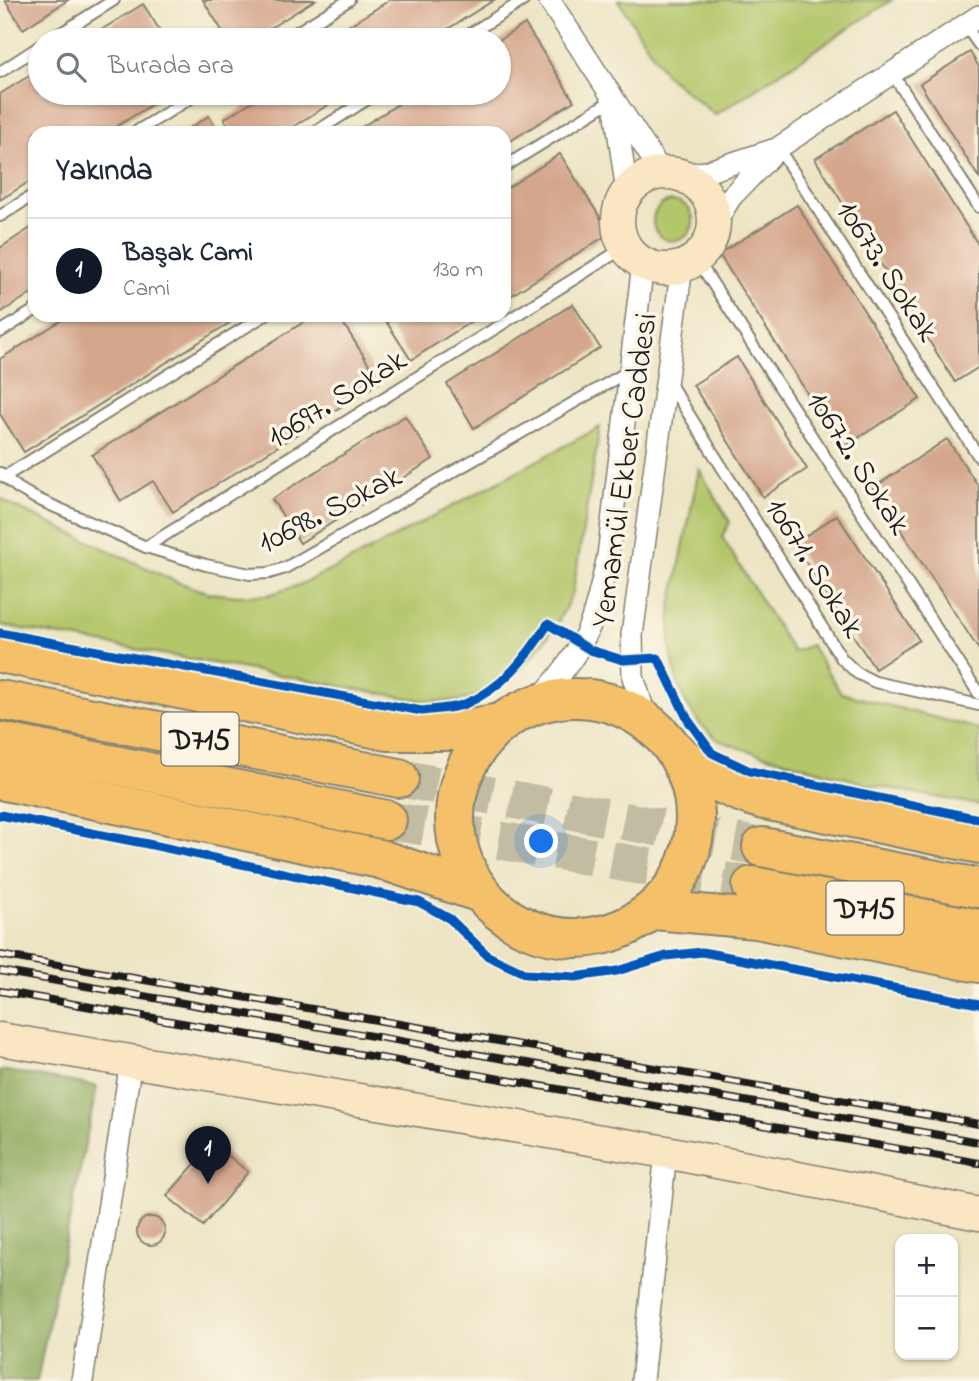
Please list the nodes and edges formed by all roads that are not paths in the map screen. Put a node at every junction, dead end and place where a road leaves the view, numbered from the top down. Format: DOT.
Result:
graph roads {
  1 [pos="114,0"];
  2 [pos="349,0"];
  3 [pos="524,0"];
  4 [pos="549,0"];
  5 [pos="972,20"];
  6 [pos="69,28"];
  7 [pos="304,28"];
  8 [pos="479,28"];
  9 [pos="979,46"];
  10 [pos="28,54"];
  11 [pos="0,72"];
  12 [pos="892,73"];
  13 [pos="614,99"];
  14 [pos="180,105"];
  15 [pos="358,105"];
  16 [pos="145,126"];
  17 [pos="325,126"];
  18 [pos="778,148"];
  19 [pos="511,163"];
  20 [pos="671,174"];
  21 [pos="627,192"];
  22 [pos="28,198"];
  23 [pos="979,207"];
  24 [pos="0,216"];
  25 [pos="714,224"];
  26 [pos="634,255"];
  27 [pos="689,262"];
  28 [pos="28,314"];
  29 [pos="253,322"];
  30 [pos="0,332"];
  31 [pos="632,370"];
  32 [pos="667,378"];
  33 [pos="979,457"];
  34 [pos="2,475"];
  35 [pos="146,547"];
  36 [pos="0,653"];
  37 [pos="979,694"];
  38 [pos="0,700"];
  39 [pos="534,705"];
  40 [pos="979,705"];
  41 [pos="500,723"];
  42 [pos="660,734"];
  43 [pos="0,742"];
  44 [pos="399,778"];
  45 [pos="0,780"];
  46 [pos="387,820"];
  47 [pos="979,844"];
  48 [pos="762,847"];
  49 [pos="752,886"];
  50 [pos="979,888"];
  51 [pos="481,893"];
  52 [pos="654,909"];
  53 [pos="979,929"];
  54 [pos="979,963"];
  55 [pos="0,1039"];
  56 [pos="131,1061"];
  57 [pos="666,1152"];
  58 [pos="979,1214"];
  59 [pos="82,1381"];
  60 [pos="642,1381"];
  1 -- 6 [label="lane"];
  2 -- 7 [label="lane"];
  3 -- 8 [label="lane"];
  4 -- 13 [label="street"];
  5 -- 9 [label="lane"];
  5 -- 12 [label="street"];
  10 -- 11 [label="lane"];
  12 -- 18 [label="street"];
  12 -- 23 [label="lane"];
  13 -- 19 [label="lane"];
  13 -- 20 [label="street"];
  13 -- 21 [label="street"];
  14 -- 16 [label="lane"];
  15 -- 17 [label="lane"];
  18 -- 20 [label="street"];
  18 -- 25 [label="street"];
  18 -- 33 [label="lane, 10673. Sokak"];
  20 -- 21 [label="street"];
  20 -- 25 [label="street"];
  21 -- 26 [label="street"];
  22 -- 24 [label="lane"];
  25 -- 27 [label="street"];
  26 -- 27 [label="street"];
  26 -- 31 [label="street, Yemamül Ekber Caddesi"];
  26 -- 35 [label="lane, 10697. Sokak"];
  27 -- 32 [label="street, Yemamül Ekber Caddesi"];
  27 -- 37 [label="lane, 10672. Sokak"];
  28 -- 30 [label="lane"];
  29 -- 34 [label="lane"];
  31 -- 35 [label="lane, 10698. Sokak"];
  31 -- 39 [label="street, Yemamül Ekber Caddesi"];
  32 -- 40 [label="lane, 10671. Sokak"];
  32 -- 42 [label="street, Yemamül Ekber Caddesi"];
  34 -- 35 [label="lane, 10698. Sokak"];
  36 -- 41 [label="highway, D715"];
  38 -- 44 [label="highway, D715"];
  39 -- 41 [label="highway"];
  39 -- 42 [label="highway"];
  41 -- 51 [label="highway"];
  42 -- 47 [label="highway"];
  42 -- 52 [label="highway"];
  43 -- 46 [label="highway, D715"];
  45 -- 51 [label="highway"];
  48 -- 50 [label="highway, D715"];
  49 -- 53 [label="highway, D715"];
  51 -- 52 [label="highway"];
  52 -- 54 [label="highway"];
  55 -- 56 [label="street"];
  56 -- 57 [label="street"];
  56 -- 59 [label="street"];
  57 -- 58 [label="street"];
  57 -- 60 [label="street"];
}
